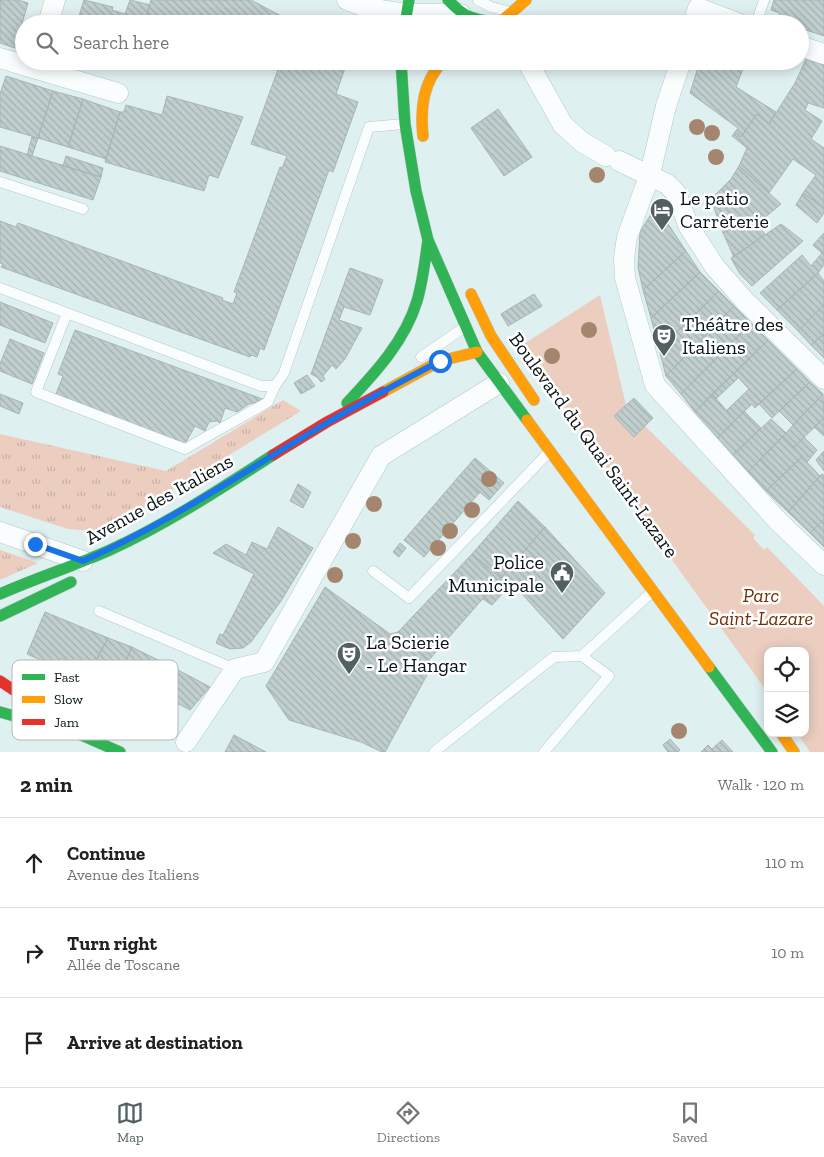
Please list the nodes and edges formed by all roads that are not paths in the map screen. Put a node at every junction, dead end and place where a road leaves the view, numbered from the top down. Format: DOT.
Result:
graph roads {
  1 [pos="55,0"];
  2 [pos="347,0"];
  3 [pos="478,0"];
  4 [pos="526,0"];
  5 [pos="764,0"];
  6 [pos="455,7"];
  7 [pos="515,10"];
  8 [pos="407,13"];
  9 [pos="51,15"];
  10 [pos="470,15"];
  11 [pos="509,15"];
  12 [pos="696,15"];
  13 [pos="716,15"];
  14 [pos="759,15"];
  15 [pos="809,49"];
  16 [pos="824,54"];
  17 [pos="0,58"];
  18 [pos="15,61"];
  19 [pos="49,70"];
  20 [pos="402,70"];
  21 [pos="434,70"];
  22 [pos="532,70"];
  23 [pos="678,70"];
  24 [pos="118,93"];
  25 [pos="405,124"];
  26 [pos="426,151"];
  27 [pos="650,174"];
  28 [pos="0,182"];
  29 [pos="83,208"];
  30 [pos="428,240"];
  31 [pos="467,286"];
  32 [pos="0,288"];
  33 [pos="478,311"];
  34 [pos="67,313"];
  35 [pos="465,326"];
  36 [pos="478,352"];
  37 [pos="824,379"];
  38 [pos="499,383"];
  39 [pos="275,386"];
  40 [pos="539,406"];
  41 [pos="328,422"];
  42 [pos="550,451"];
  43 [pos="0,532"];
  44 [pos="83,561"];
  45 [pos="824,565"];
  46 [pos="373,571"];
  47 [pos="654,590"];
  48 [pos="0,594"];
  49 [pos="99,611"];
  50 [pos="0,616"];
  51 [pos="582,656"];
  52 [pos="235,669"];
  53 [pos="0,681"];
  54 [pos="12,689"];
  55 [pos="784,737"];
  56 [pos="93,740"];
  57 [pos="186,742"];
  58 [pos="120,752"];
  59 [pos="434,752"];
  60 [pos="544,752"];
  61 [pos="772,752"];
  62 [pos="794,752"];
  1 -- 9 [label="street"];
  2 -- 8 [label="street"];
  3 -- 7 [label="lane"];
  4 -- 7 [label="main road"];
  5 -- 14 [label="lane"];
  6 -- 8 [label="street"];
  6 -- 10 [label="main road"];
  7 -- 11 [label="main road"];
  12 -- 13 [label="street"];
  15 -- 16 [label="street"];
  17 -- 18 [label="street"];
  19 -- 24 [label="street"];
  20 -- 25 [label="main road"];
  21 -- 26 [label="main road"];
  22 -- 27 [label="street"];
  23 -- 27 [label="street"];
  25 -- 30 [label="main road"];
  25 -- 39 [label="lane"];
  27 -- 37 [label="street"];
  27 -- 45 [label="street"];
  28 -- 29 [label="lane"];
  30 -- 35 [label="main road, Boulevard du Quai Saint-Lazare"];
  30 -- 41 [label="main road, Avenue des Italiens"];
  31 -- 33 [label="main road, Boulevard du Quai Saint-Lazare"];
  32 -- 34 [label="lane"];
  33 -- 35 [label="lane"];
  33 -- 40 [label="main road, Boulevard du Quai Saint-Lazare"];
  34 -- 39 [label="lane"];
  34 -- 39 [label="lane"];
  35 -- 36 [label="main road, Boulevard du Quai Saint-Lazare"];
  35 -- 41 [label="lane"];
  36 -- 38 [label="main road, Boulevard du Quai Saint-Lazare"];
  36 -- 41 [label="main road, Avenue des Italiens"];
  38 -- 42 [label="main road, Boulevard du Quai Saint-Lazare"];
  38 -- 52 [label="street"];
  41 -- 44 [label="main road, Avenue des Italiens"];
  42 -- 46 [label="lane"];
  42 -- 47 [label="main road, Boulevard du Quai Saint-Lazare"];
  43 -- 44 [label="street"];
  44 -- 48 [label="main road, Avenue des Italiens"];
  44 -- 50 [label="main road"];
  47 -- 51 [label="lane"];
  47 -- 61 [label="main road, Boulevard du Quai Saint-Lazare"];
  49 -- 52 [label="lane"];
  51 -- 59 [label="lane"];
  51 -- 60 [label="lane"];
  52 -- 57 [label="street"];
  53 -- 54 [label="main road"];
  55 -- 62 [label="main road"];
  56 -- 58 [label="main road"];
}
